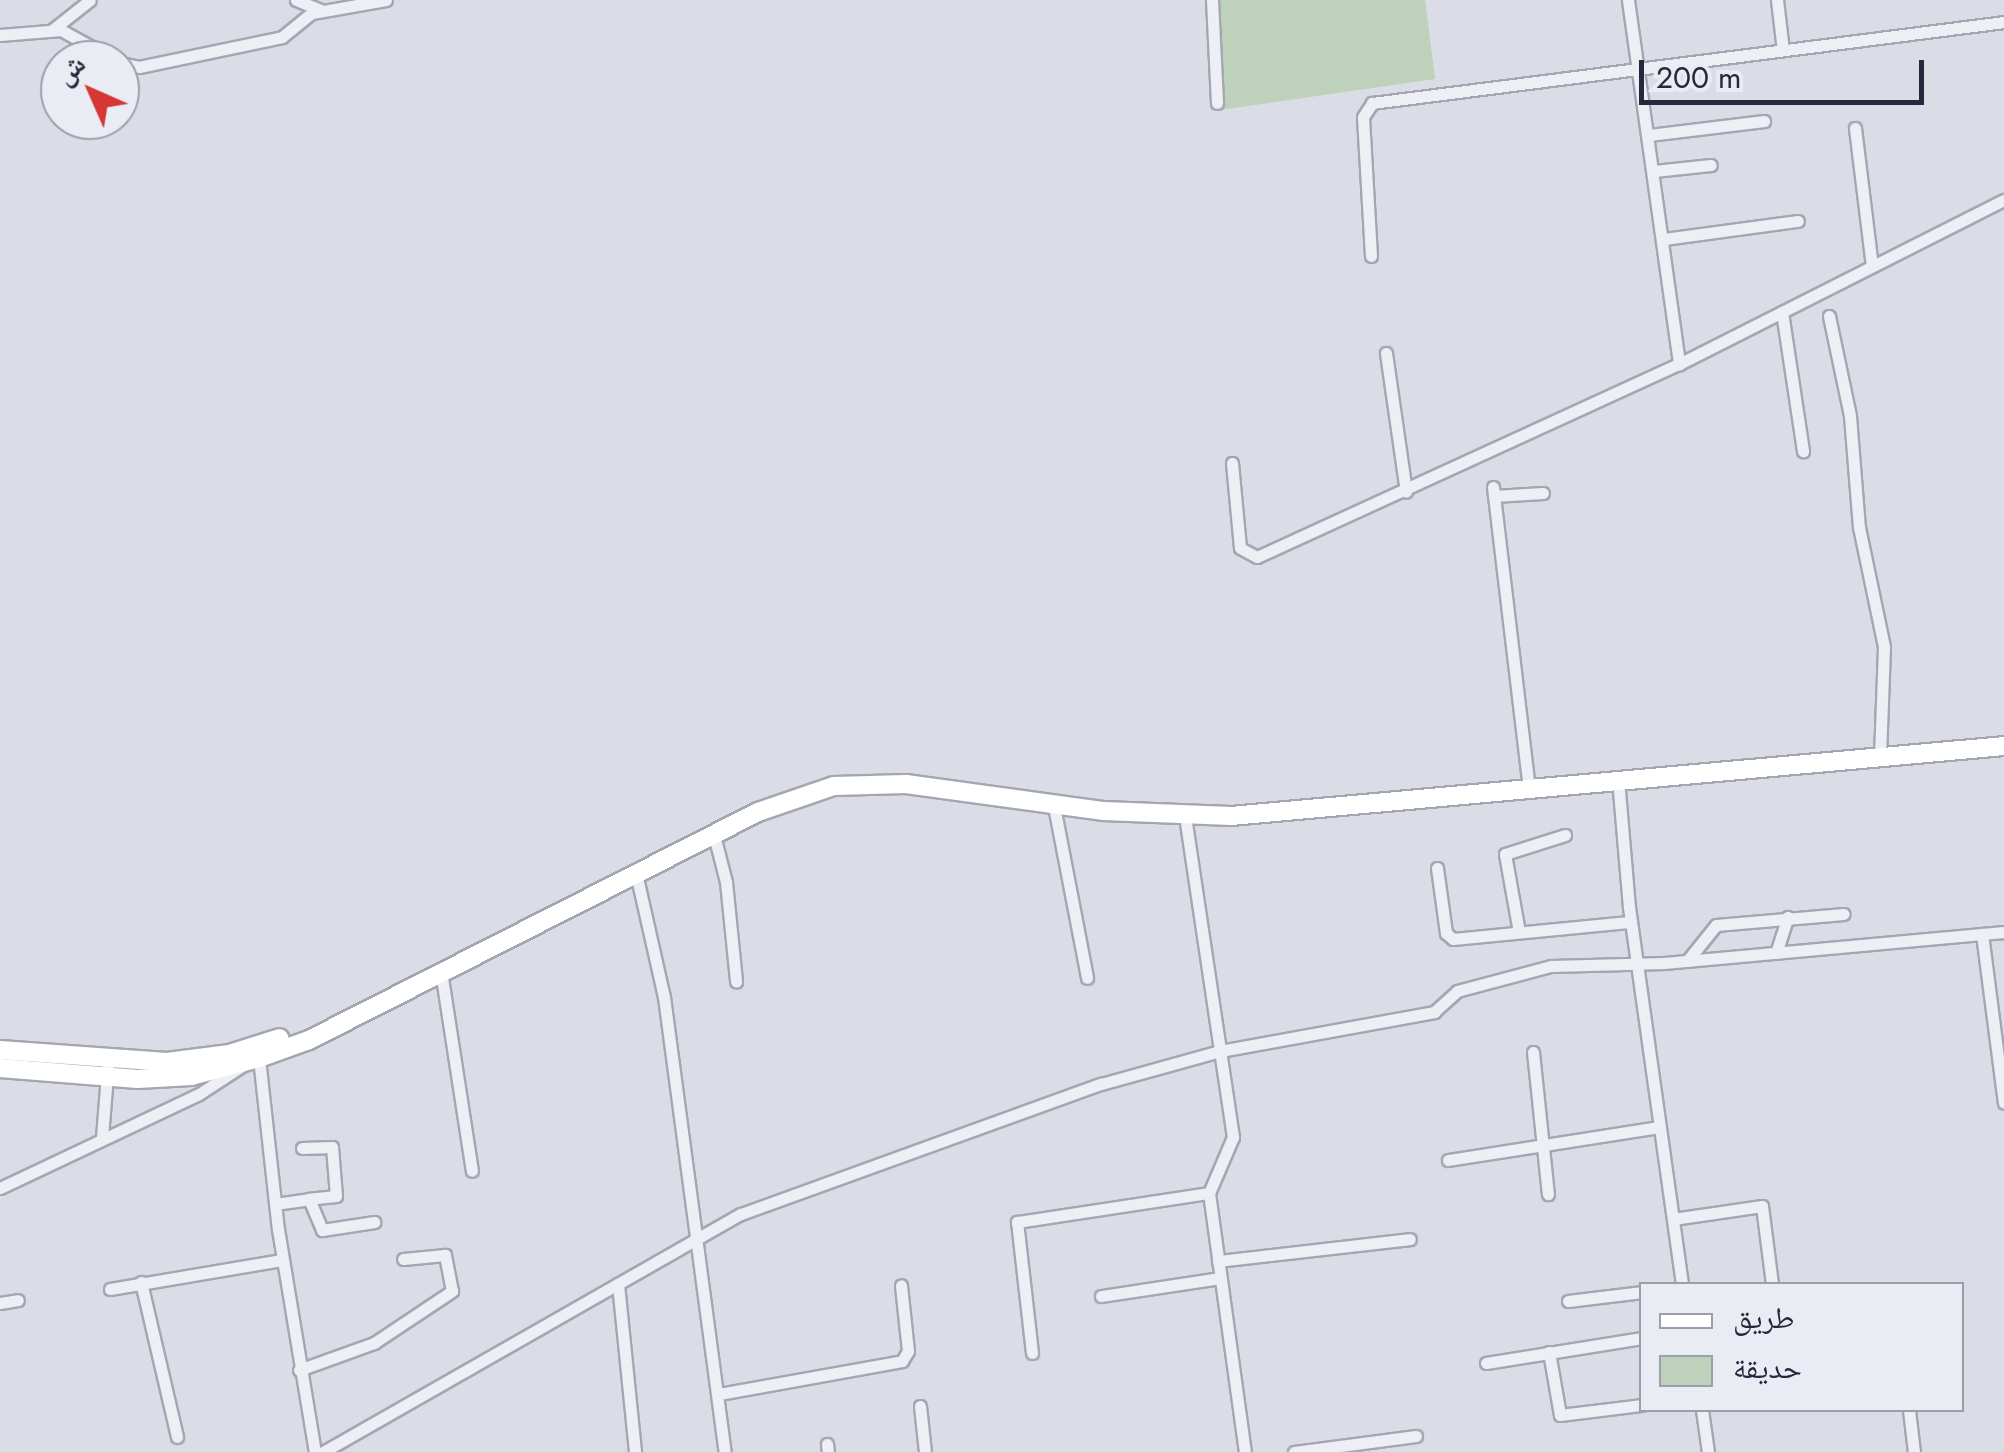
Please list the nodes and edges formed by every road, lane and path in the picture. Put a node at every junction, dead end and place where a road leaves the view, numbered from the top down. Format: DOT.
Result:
graph roads {
  1 [pos="90,0"];
  2 [pos="296,0"];
  3 [pos="386,0"];
  4 [pos="1212,0"];
  5 [pos="1628,0"];
  6 [pos="1777,0"];
  7 [pos="321,10"];
  8 [pos="2004,22"];
  9 [pos="52,30"];
  10 [pos="0,35"];
  11 [pos="87,40"];
  12 [pos="1784,50"];
  13 [pos="140,67"];
  14 [pos="1636,68"];
  15 [pos="1217,103"];
  16 [pos="1764,121"];
  17 [pos="1855,128"];
  18 [pos="1648,134"];
  19 [pos="1711,165"];
  20 [pos="1654,171"];
  21 [pos="2004,200"];
  22 [pos="1798,221"];
  23 [pos="1664,239"];
  24 [pos="1371,256"];
  25 [pos="1872,266"];
  26 [pos="1782,312"];
  27 [pos="1828,316"];
  28 [pos="1386,353"];
  29 [pos="1679,364"];
  30 [pos="1803,451"];
  31 [pos="1232,463"];
  32 [pos="1406,492"];
  33 [pos="1543,493"];
  34 [pos="2004,746"];
  35 [pos="1880,756"];
  36 [pos="1618,779"];
  37 [pos="1528,788"];
  38 [pos="1054,806"];
  39 [pos="1185,816"];
  40 [pos="714,834"];
  41 [pos="1565,835"];
  42 [pos="1437,868"];
  43 [pos="636,873"];
  44 [pos="1844,914"];
  45 [pos="1788,918"];
  46 [pos="1631,922"];
  47 [pos="1519,932"];
  48 [pos="2004,932"];
  49 [pos="1982,934"];
  50 [pos="1776,953"];
  51 [pos="1687,961"];
  52 [pos="1637,965"];
  53 [pos="441,971"];
  54 [pos="1087,978"];
  55 [pos="736,981"];
  56 [pos="334,1026"];
  57 [pos="0,1050"];
  58 [pos="1220,1051"];
  59 [pos="1534,1052"];
  60 [pos="253,1060"];
  61 [pos="0,1068"];
  62 [pos="108,1071"];
  63 [pos="2004,1103"];
  64 [pos="1658,1127"];
  65 [pos="102,1137"];
  66 [pos="1542,1145"];
  67 [pos="302,1148"];
  68 [pos="1448,1160"];
  69 [pos="472,1171"];
  70 [pos="0,1188"];
  71 [pos="1209,1193"];
  72 [pos="1548,1194"];
  73 [pos="309,1199"];
  74 [pos="275,1204"];
  75 [pos="1673,1219"];
  76 [pos="374,1222"];
  77 [pos="1410,1239"];
  78 [pos="696,1240"];
  79 [pos="402,1259"];
  80 [pos="282,1260"];
  81 [pos="1218,1261"];
  82 [pos="1220,1278"];
  83 [pos="142,1282"];
  84 [pos="1682,1282"];
  85 [pos="1772,1282"];
  86 [pos="618,1284"];
  87 [pos="902,1285"];
  88 [pos="110,1290"];
  89 [pos="1639,1292"];
  90 [pos="1100,1296"];
  91 [pos="18,1300"];
  92 [pos="1568,1301"];
  93 [pos="0,1304"];
  94 [pos="1639,1338"];
  95 [pos="1032,1352"];
  96 [pos="1550,1352"];
  97 [pos="1486,1363"];
  98 [pos="299,1370"];
  99 [pos="718,1394"];
  100 [pos="920,1406"];
  101 [pos="1639,1406"];
  102 [pos="1702,1412"];
  103 [pos="1909,1412"];
  104 [pos="1416,1436"];
  105 [pos="177,1437"];
  106 [pos="315,1452"];
  107 [pos="324,1452"];
  108 [pos="636,1452"];
  109 [pos="725,1452"];
  110 [pos="925,1452"];
  111 [pos="1246,1452"];
  112 [pos="1294,1452"];
  113 [pos="1708,1452"];
  114 [pos="1914,1452"];
  1 -- 9 [label="street"];
  2 -- 7 [label="street"];
  3 -- 7 [label="street"];
  4 -- 15 [label="street"];
  5 -- 14 [label="street"];
  6 -- 12 [label="street"];
  7 -- 13 [label="street"];
  8 -- 12 [label="street"];
  9 -- 10 [label="street"];
  9 -- 11 [label="street"];
  12 -- 14 [label="street"];
  14 -- 18 [label="street"];
  14 -- 24 [label="street"];
  16 -- 18 [label="street"];
  17 -- 25 [label="street"];
  18 -- 20 [label="street"];
  19 -- 20 [label="street"];
  20 -- 23 [label="street"];
  21 -- 25 [label="street"];
  22 -- 23 [label="street"];
  23 -- 29 [label="street"];
  25 -- 26 [label="street"];
  26 -- 29 [label="street"];
  26 -- 30 [label="street"];
  27 -- 35 [label="street"];
  28 -- 32 [label="street"];
  29 -- 32 [label="street"];
  31 -- 32 [label="street"];
  33 -- 37 [label="street"];
  34 -- 35 [label="main road"];
  35 -- 36 [label="main road"];
  36 -- 37 [label="main road"];
  36 -- 46 [label="street"];
  37 -- 39 [label="main road"];
  38 -- 39 [label="main road"];
  38 -- 40 [label="main road"];
  38 -- 54 [label="street"];
  39 -- 58 [label="street"];
  40 -- 43 [label="main road"];
  40 -- 55 [label="street"];
  41 -- 47 [label="street"];
  42 -- 47 [label="street"];
  43 -- 53 [label="main road"];
  43 -- 78 [label="street"];
  44 -- 45 [label="street"];
  45 -- 50 [label="street"];
  45 -- 51 [label="street"];
  46 -- 47 [label="street"];
  46 -- 52 [label="street"];
  48 -- 49 [label="street"];
  49 -- 50 [label="street"];
  49 -- 63 [label="street"];
  50 -- 51 [label="street"];
  51 -- 52 [label="street"];
  52 -- 58 [label="street"];
  52 -- 64 [label="street"];
  53 -- 56 [label="main road"];
  53 -- 69 [label="street"];
  56 -- 60 [label="main road"];
  56 -- 62 [label="main road"];
  57 -- 62 [label="main road"];
  58 -- 71 [label="street"];
  58 -- 78 [label="street"];
  59 -- 66 [label="street"];
  60 -- 62 [label="main road"];
  60 -- 65 [label="street"];
  60 -- 74 [label="street"];
  61 -- 62 [label="main road"];
  62 -- 65 [label="street"];
  64 -- 66 [label="street"];
  64 -- 75 [label="street"];
  65 -- 70 [label="street"];
  66 -- 68 [label="street"];
  66 -- 72 [label="street"];
  67 -- 73 [label="street"];
  71 -- 81 [label="street"];
  71 -- 95 [label="street"];
  73 -- 74 [label="street"];
  73 -- 76 [label="street"];
  74 -- 80 [label="street"];
  75 -- 84 [label="street"];
  75 -- 85 [label="street"];
  77 -- 81 [label="street"];
  78 -- 86 [label="street"];
  78 -- 99 [label="street"];
  79 -- 98 [label="street"];
  80 -- 83 [label="street"];
  80 -- 98 [label="street"];
  81 -- 82 [label="street"];
  82 -- 90 [label="street"];
  82 -- 111 [label="street"];
  83 -- 88 [label="street"];
  83 -- 105 [label="street"];
  86 -- 107 [label="street"];
  86 -- 108 [label="street"];
  87 -- 99 [label="street"];
  89 -- 92 [label="street"];
  91 -- 93 [label="street"];
  94 -- 96 [label="street"];
  96 -- 97 [label="street"];
  96 -- 101 [label="street"];
  98 -- 106 [label="street"];
  99 -- 109 [label="street"];
  100 -- 110 [label="street"];
  102 -- 113 [label="street"];
  103 -- 114 [label="street"];
  104 -- 112 [label="street"];
}
